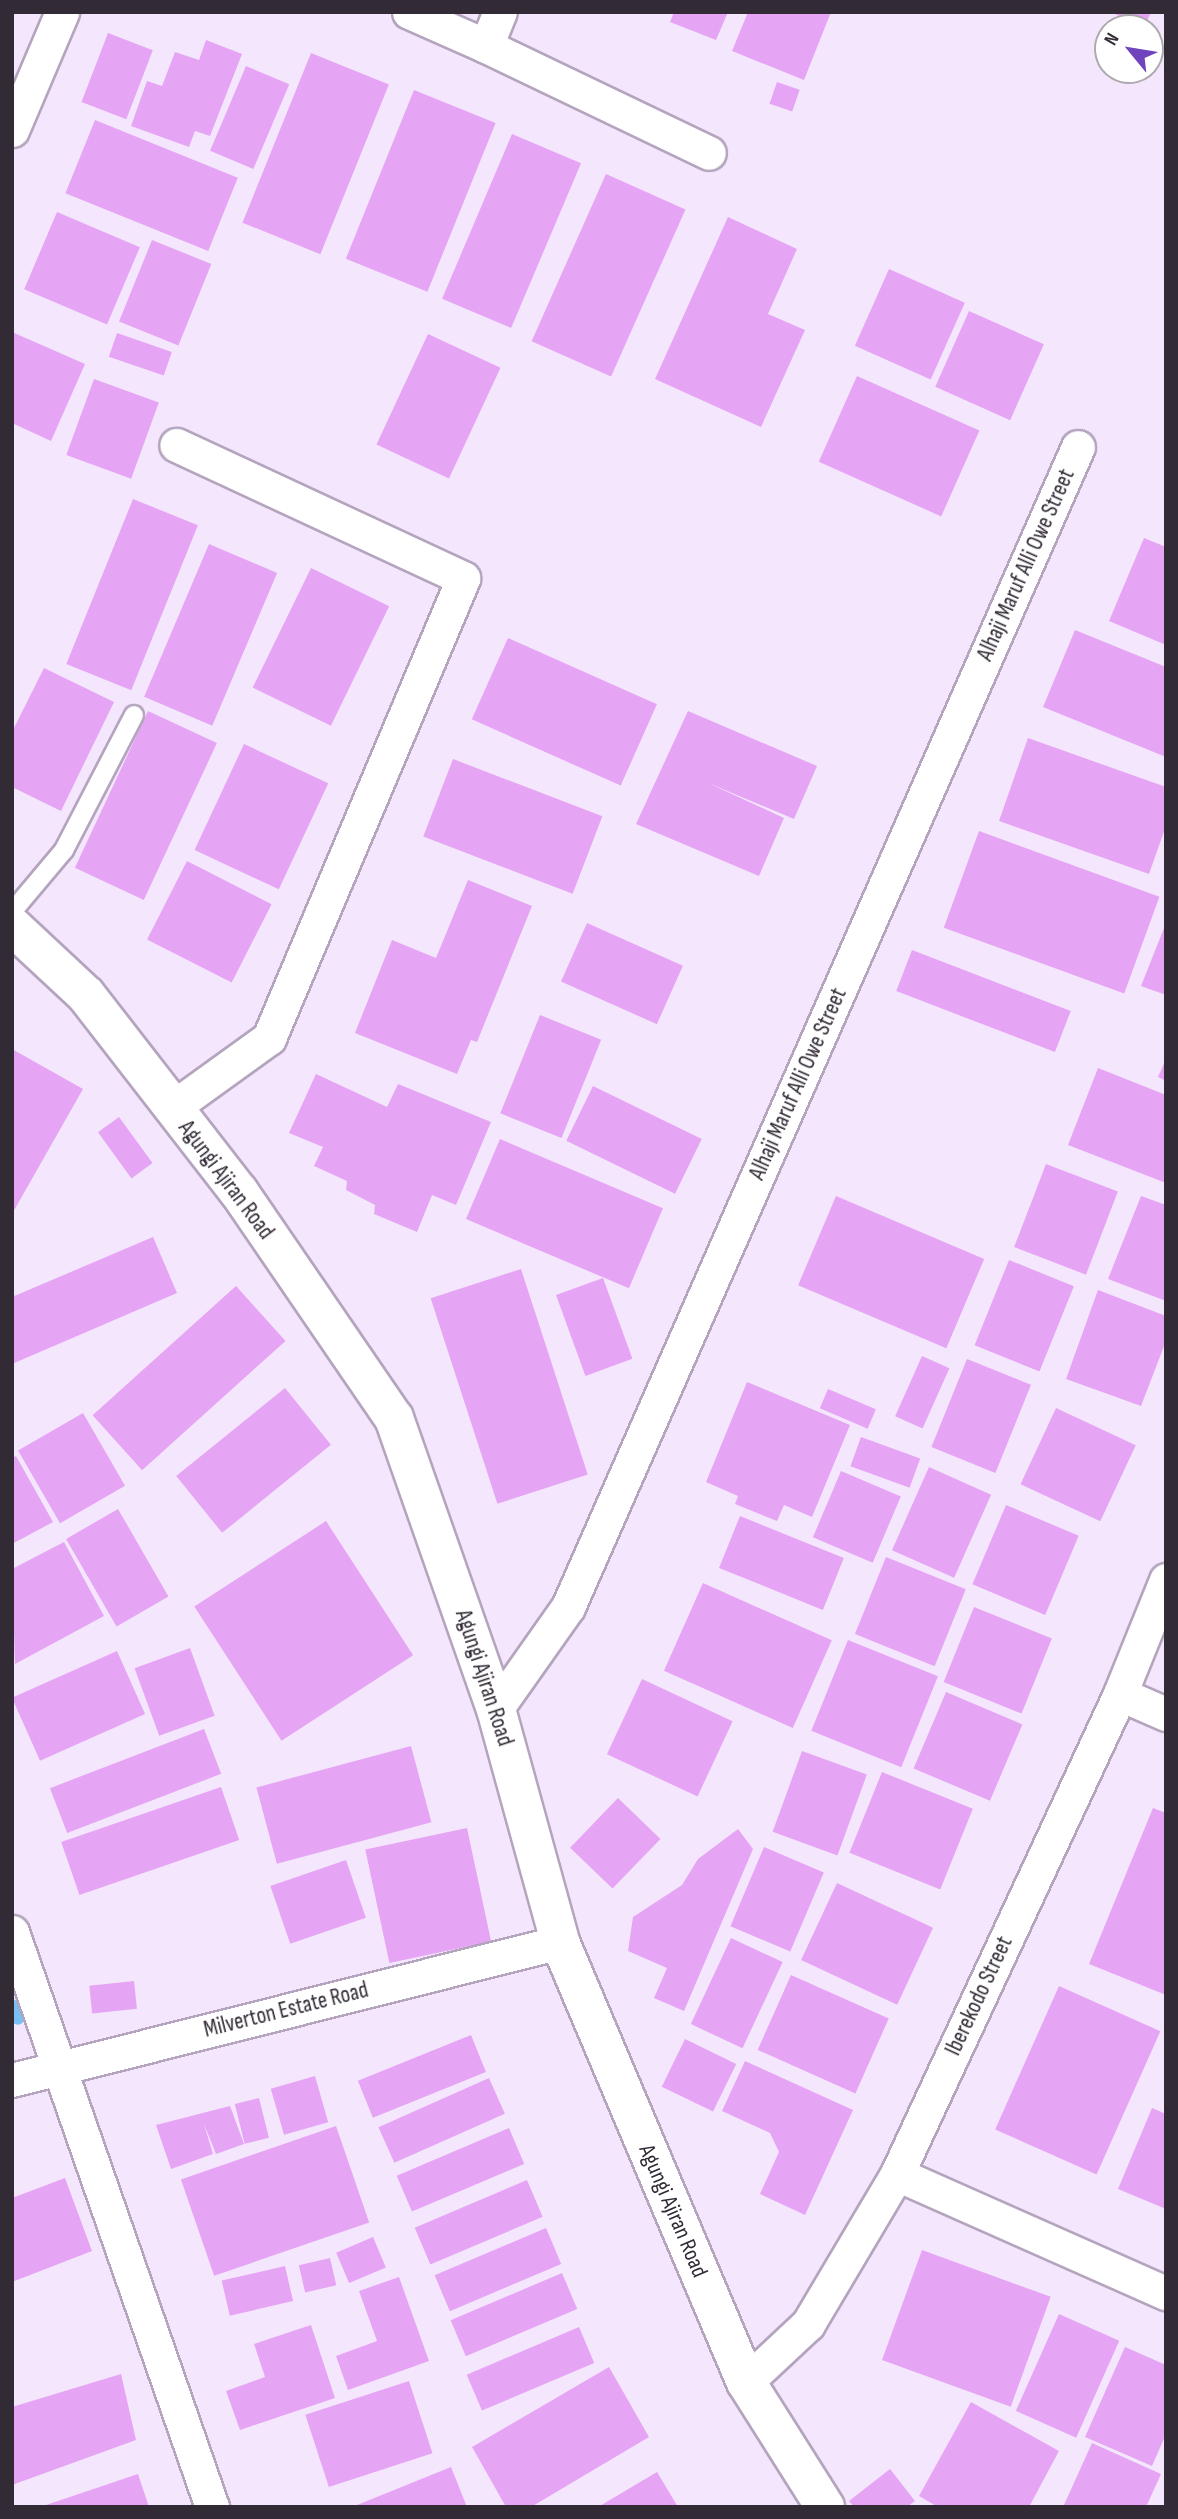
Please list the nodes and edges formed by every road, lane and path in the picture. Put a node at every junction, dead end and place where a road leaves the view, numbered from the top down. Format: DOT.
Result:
graph roads {
  1 [pos="62,12"];
  2 [pos="409,12"];
  3 [pos="500,12"];
  4 [pos="486,46"];
  5 [pos="12,130"];
  6 [pos="709,153"];
  7 [pos="177,445"];
  8 [pos="1078,447"];
  9 [pos="134,715"];
  10 [pos="12,912"];
  11 [pos="12,926"];
  12 [pos="172,1108"];
  13 [pos="1166,1580"];
  14 [pos="1119,1694"];
  15 [pos="496,1709"];
  16 [pos="1166,1714"];
  17 [pos="12,1932"];
  18 [pos="559,1942"];
  19 [pos="62,2066"];
  20 [pos="12,2080"];
  21 [pos="897,2174"];
  22 [pos="1166,2293"];
  23 [pos="746,2382"];
  24 [pos="212,2507"];
  25 [pos="825,2507"];
  1 -- 5 [label="street"];
  2 -- 4 [label="street"];
  3 -- 4 [label="street"];
  4 -- 6 [label="street"];
  7 -- 12 [label="street"];
  8 -- 15 [label="street, Alhaji Maruf Alli Owe Street"];
  9 -- 10 [label="lane"];
  11 -- 12 [label="street, Agungi Ajiran Road"];
  12 -- 15 [label="street, Agungi Ajiran Road"];
  13 -- 14 [label="street, Iberekodo Street"];
  14 -- 16 [label="street"];
  14 -- 21 [label="street, Iberekodo Street"];
  15 -- 18 [label="street, Agungi Ajiran Road"];
  17 -- 19 [label="street"];
  18 -- 19 [label="street, Milverton Estate Road"];
  18 -- 23 [label="street, Agungi Ajiran Road"];
  19 -- 20 [label="street, Milverton Estate Road"];
  19 -- 24 [label="street"];
  21 -- 22 [label="street"];
  21 -- 23 [label="street, Iberekodo Street"];
  23 -- 25 [label="street, Agungi Ajiran Road"];
}
